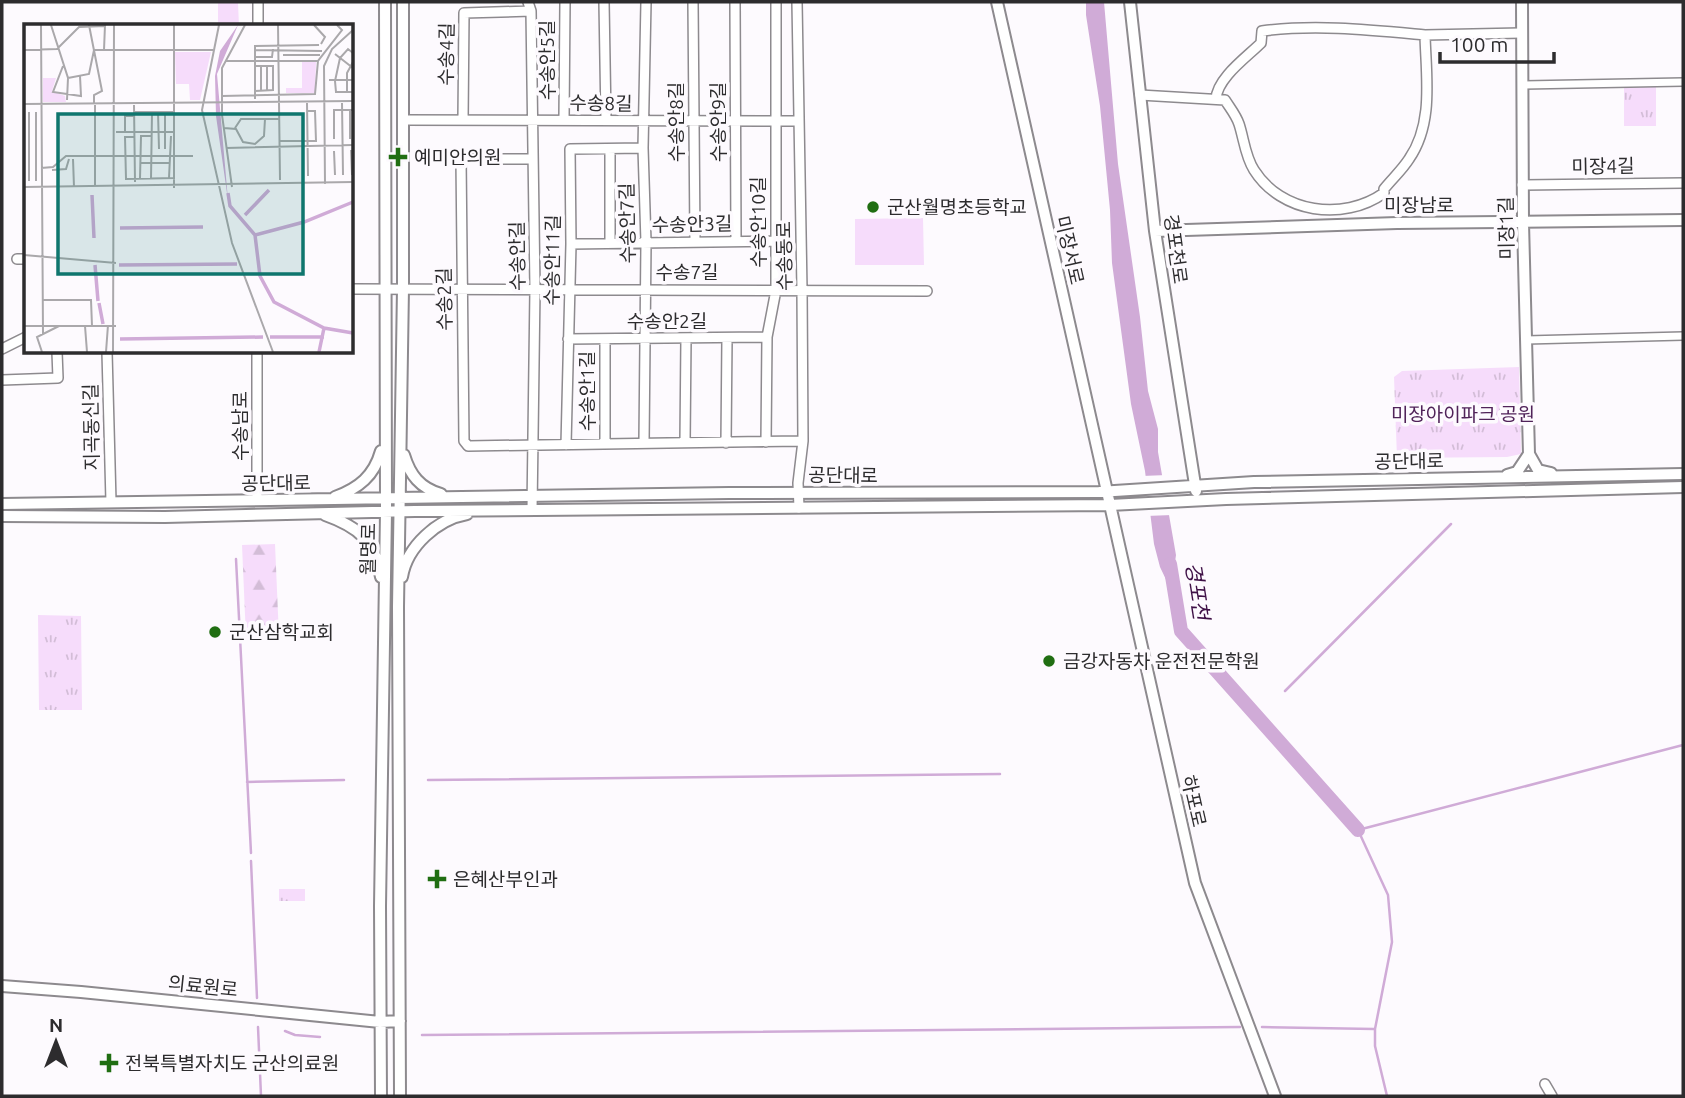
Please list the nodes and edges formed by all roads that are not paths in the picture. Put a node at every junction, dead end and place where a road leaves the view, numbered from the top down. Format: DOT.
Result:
graph roads {
  1 [pos="258,2"];
  2 [pos="385,2"];
  3 [pos="403,2"];
  4 [pos="565,2"];
  5 [pos="604,2"];
  6 [pos="646,2"];
  7 [pos="693,2"];
  8 [pos="735,2"];
  9 [pos="776,2"];
  10 [pos="797,2"];
  11 [pos="997,2"];
  12 [pos="1130,2"];
  13 [pos="1522,2"];
  14 [pos="530,7"];
  15 [pos="258,24"];
  16 [pos="1521,33"];
  17 [pos="1425,35"];
  18 [pos="1683,82"];
  19 [pos="1522,85"];
  20 [pos="1140,95"];
  21 [pos="1216,99"];
  22 [pos="403,120"];
  23 [pos="463,120"];
  24 [pos="531,120"];
  25 [pos="564,120"];
  26 [pos="606,120"];
  27 [pos="644,121"];
  28 [pos="694,121"];
  29 [pos="735,121"];
  30 [pos="775,121"];
  31 [pos="799,121"];
  32 [pos="643,148"];
  33 [pos="610,149"];
  34 [pos="533,159"];
  35 [pos="1683,183"];
  36 [pos="1522,185"];
  37 [pos="1683,220"];
  38 [pos="1522,223"];
  39 [pos="1156,231"];
  40 [pos="736,241"];
  41 [pos="774,241"];
  42 [pos="646,242"];
  43 [pos="695,242"];
  44 [pos="571,243"];
  45 [pos="610,243"];
  46 [pos="384,288"];
  47 [pos="403,288"];
  48 [pos="461,288"];
  49 [pos="354,289"];
  50 [pos="535,289"];
  51 [pos="570,289"];
  52 [pos="645,289"];
  53 [pos="776,290"];
  54 [pos="802,290"];
  55 [pos="927,291"];
  56 [pos="1683,336"];
  57 [pos="767,337"];
  58 [pos="24,338"];
  59 [pos="644,338"];
  60 [pos="686,338"];
  61 [pos="727,338"];
  62 [pos="568,339"];
  63 [pos="605,339"];
  64 [pos="1526,340"];
  65 [pos="2,349"];
  66 [pos="57,354"];
  67 [pos="107,354"];
  68 [pos="257,354"];
  69 [pos="2,380"];
  70 [pos="401,436"];
  71 [pos="384,438"];
  72 [pos="685,442"];
  73 [pos="766,442"];
  74 [pos="803,442"];
  75 [pos="645,443"];
  76 [pos="726,443"];
  77 [pos="605,444"];
  78 [pos="566,445"];
  79 [pos="532,446"];
  80 [pos="1529,454"];
  81 [pos="1683,474"];
  82 [pos="1566,476"];
  83 [pos="1493,477"];
  84 [pos="1195,486"];
  85 [pos="1683,487"];
  86 [pos="799,492"];
  87 [pos="1106,492"];
  88 [pos="532,496"];
  89 [pos="468,497"];
  90 [pos="386,498"];
  91 [pos="400,498"];
  92 [pos="257,500"];
  93 [pos="318,500"];
  94 [pos="1195,501"];
  95 [pos="111,502"];
  96 [pos="2,504"];
  97 [pos="1110,505"];
  98 [pos="799,508"];
  99 [pos="491,510"];
  100 [pos="532,510"];
  101 [pos="386,511"];
  102 [pos="400,511"];
  103 [pos="316,512"];
  104 [pos="2,516"];
  105 [pos="384,607"];
  106 [pos="398,607"];
  107 [pos="2,986"];
  108 [pos="400,1021"];
  109 [pos="380,1022"];
  110 [pos="1545,1084"];
  111 [pos="380,1096"];
  112 [pos="400,1096"];
  113 [pos="1275,1096"];
  114 [pos="1552,1096"];
  1 -- 15 [label="street"];
  2 -- 46 [label="street, 월명로"];
  3 -- 22 [label="street"];
  4 -- 25 [label="street, 수송안5길"];
  5 -- 26 [label="street"];
  6 -- 27 [label="street, 수송안7길"];
  7 -- 28 [label="street, 수송안8길"];
  8 -- 29 [label="street, 수송안9길"];
  9 -- 30 [label="street, 수송안10길"];
  10 -- 31 [label="street, 수송동로"];
  11 -- 87 [label="street, 미장서로"];
  12 -- 20 [label="street, 경포천로"];
  13 -- 16 [label="street, 미장1길"];
  14 -- 23 [label="street, 수송4길"];
  14 -- 24 [label="street, 수송안길"];
  16 -- 17 [label="street"];
  16 -- 19 [label="street, 미장1길"];
  17 -- 21 [label="street"];
  17 -- 21 [label="street"];
  18 -- 19 [label="street"];
  19 -- 36 [label="street, 미장1길"];
  20 -- 21 [label="street"];
  20 -- 39 [label="street, 경포천로"];
  22 -- 23 [label="street, 수송8길"];
  22 -- 47 [label="street"];
  23 -- 24 [label="street, 수송8길"];
  24 -- 25 [label="street, 수송8길"];
  24 -- 34 [label="street, 수송안길"];
  25 -- 26 [label="street, 수송8길"];
  26 -- 27 [label="street, 수송8길"];
  27 -- 28 [label="street, 수송8길"];
  27 -- 32 [label="street, 수송안7길"];
  28 -- 29 [label="street, 수송8길"];
  28 -- 43 [label="street, 수송안8길"];
  29 -- 30 [label="street, 수송8길"];
  29 -- 40 [label="street, 수송안9길"];
  30 -- 31 [label="street, 수송8길"];
  30 -- 41 [label="street, 수송안10길"];
  31 -- 54 [label="street, 수송동로"];
  32 -- 33 [label="street, 수송안11길"];
  32 -- 42 [label="street, 수송안7길"];
  33 -- 44 [label="street, 수송안11길"];
  33 -- 45 [label="street"];
  34 -- 48 [label="street, 수송2길"];
  34 -- 50 [label="street, 수송안길"];
  35 -- 36 [label="street, 미장4길"];
  36 -- 38 [label="street, 미장1길"];
  37 -- 38 [label="street, 미장남로"];
  38 -- 39 [label="street, 미장남로"];
  38 -- 64 [label="street, 미장1길"];
  39 -- 84 [label="street, 경포천로"];
  40 -- 41 [label="street, 수송안3길"];
  40 -- 43 [label="street, 수송안3길"];
  41 -- 53 [label="street, 수송안10길"];
  42 -- 43 [label="street, 수송안3길"];
  42 -- 45 [label="street, 수송안3길"];
  42 -- 52 [label="street, 수송안7길"];
  44 -- 45 [label="street, 수송안3길"];
  44 -- 51 [label="street, 수송안11길"];
  46 -- 47 [label="street, 수송7길"];
  46 -- 49 [label="street, 수송7길"];
  46 -- 71 [label="street, 월명로"];
  47 -- 48 [label="street, 수송7길"];
  47 -- 70 [label="street"];
  48 -- 50 [label="street, 수송7길"];
  48 -- 79 [label="street, 수송2길"];
  50 -- 51 [label="street, 수송7길"];
  50 -- 79 [label="street, 수송안길"];
  51 -- 52 [label="street, 수송7길"];
  51 -- 62 [label="street, 수송안11길"];
  52 -- 53 [label="street, 수송7길"];
  52 -- 59 [label="street, 수송안7길"];
  53 -- 54 [label="street, 수송7길"];
  53 -- 57 [label="street, 수송안10길"];
  54 -- 55 [label="street, 수송7길"];
  54 -- 74 [label="street, 수송동로"];
  56 -- 64 [label="street"];
  57 -- 61 [label="street, 수송안2길"];
  57 -- 73 [label="street, 수송안10길"];
  58 -- 65 [label="street"];
  59 -- 60 [label="street, 수송안2길"];
  59 -- 63 [label="street, 수송안2길"];
  59 -- 75 [label="street, 수송안7길"];
  60 -- 61 [label="street, 수송안2길"];
  60 -- 72 [label="street"];
  61 -- 76 [label="street"];
  62 -- 63 [label="street, 수송안2길"];
  62 -- 78 [label="street, 수송안11길"];
  63 -- 77 [label="street, 수송안1길"];
  64 -- 80 [label="street, 미장1길"];
  66 -- 69 [label="street"];
  67 -- 95 [label="street, 지곡동신길"];
  68 -- 92 [label="street, 수송남로"];
  70 -- 89 [label="street"];
  70 -- 91 [label="street"];
  71 -- 90 [label="street, 월명로"];
  71 -- 93 [label="street"];
  72 -- 75 [label="street, 수송안1길"];
  72 -- 76 [label="street, 수송안1길"];
  73 -- 74 [label="street, 수송안1길"];
  73 -- 76 [label="street, 수송안1길"];
  74 -- 86 [label="street, 수송동로"];
  75 -- 77 [label="street, 수송안1길"];
  77 -- 78 [label="street, 수송안1길"];
  78 -- 79 [label="street, 수송안1길"];
  79 -- 88 [label="street, 수송안길"];
  80 -- 82 [label="street"];
  80 -- 83 [label="street"];
  81 -- 82 [label="street, 공단대로"];
  82 -- 83 [label="street, 공단대로"];
  83 -- 84 [label="street, 공단대로"];
  84 -- 87 [label="street, 공단대로"];
  84 -- 94 [label="street, 경포천로"];
  85 -- 94 [label="street, 공단대로"];
  86 -- 87 [label="street, 공단대로"];
  86 -- 88 [label="street, 공단대로"];
  86 -- 98 [label="street, 수송동로"];
  87 -- 97 [label="street, 미장서로"];
  88 -- 89 [label="street, 공단대로"];
  88 -- 100 [label="street, 수송안길"];
  89 -- 91 [label="street, 공단대로"];
  90 -- 91 [label="street, 공단대로"];
  90 -- 93 [label="street, 공단대로"];
  90 -- 101 [label="street, 월명로"];
  91 -- 102 [label="street, 월명로"];
  92 -- 93 [label="street, 공단대로"];
  92 -- 95 [label="street, 공단대로"];
  94 -- 97 [label="street, 공단대로"];
  95 -- 96 [label="street, 공단대로"];
  97 -- 98 [label="street, 공단대로"];
  97 -- 113 [label="street, 하포로"];
  98 -- 100 [label="street, 공단대로"];
  99 -- 100 [label="street, 공단대로"];
  99 -- 102 [label="street, 공단대로"];
  99 -- 106 [label="street"];
  101 -- 102 [label="street, 공단대로"];
  101 -- 103 [label="street, 공단대로"];
  101 -- 105 [label="street, 월명로"];
  102 -- 106 [label="street, 월명로"];
  103 -- 104 [label="street, 공단대로"];
  103 -- 105 [label="street"];
  105 -- 109 [label="street, 월명로"];
  106 -- 108 [label="street, 월명로"];
  107 -- 109 [label="street, 의료원로"];
  108 -- 109 [label="street, 의료원로"];
  108 -- 112 [label="street, 월명로"];
  109 -- 111 [label="street, 월명로"];
  110 -- 114 [label="street"];
}
